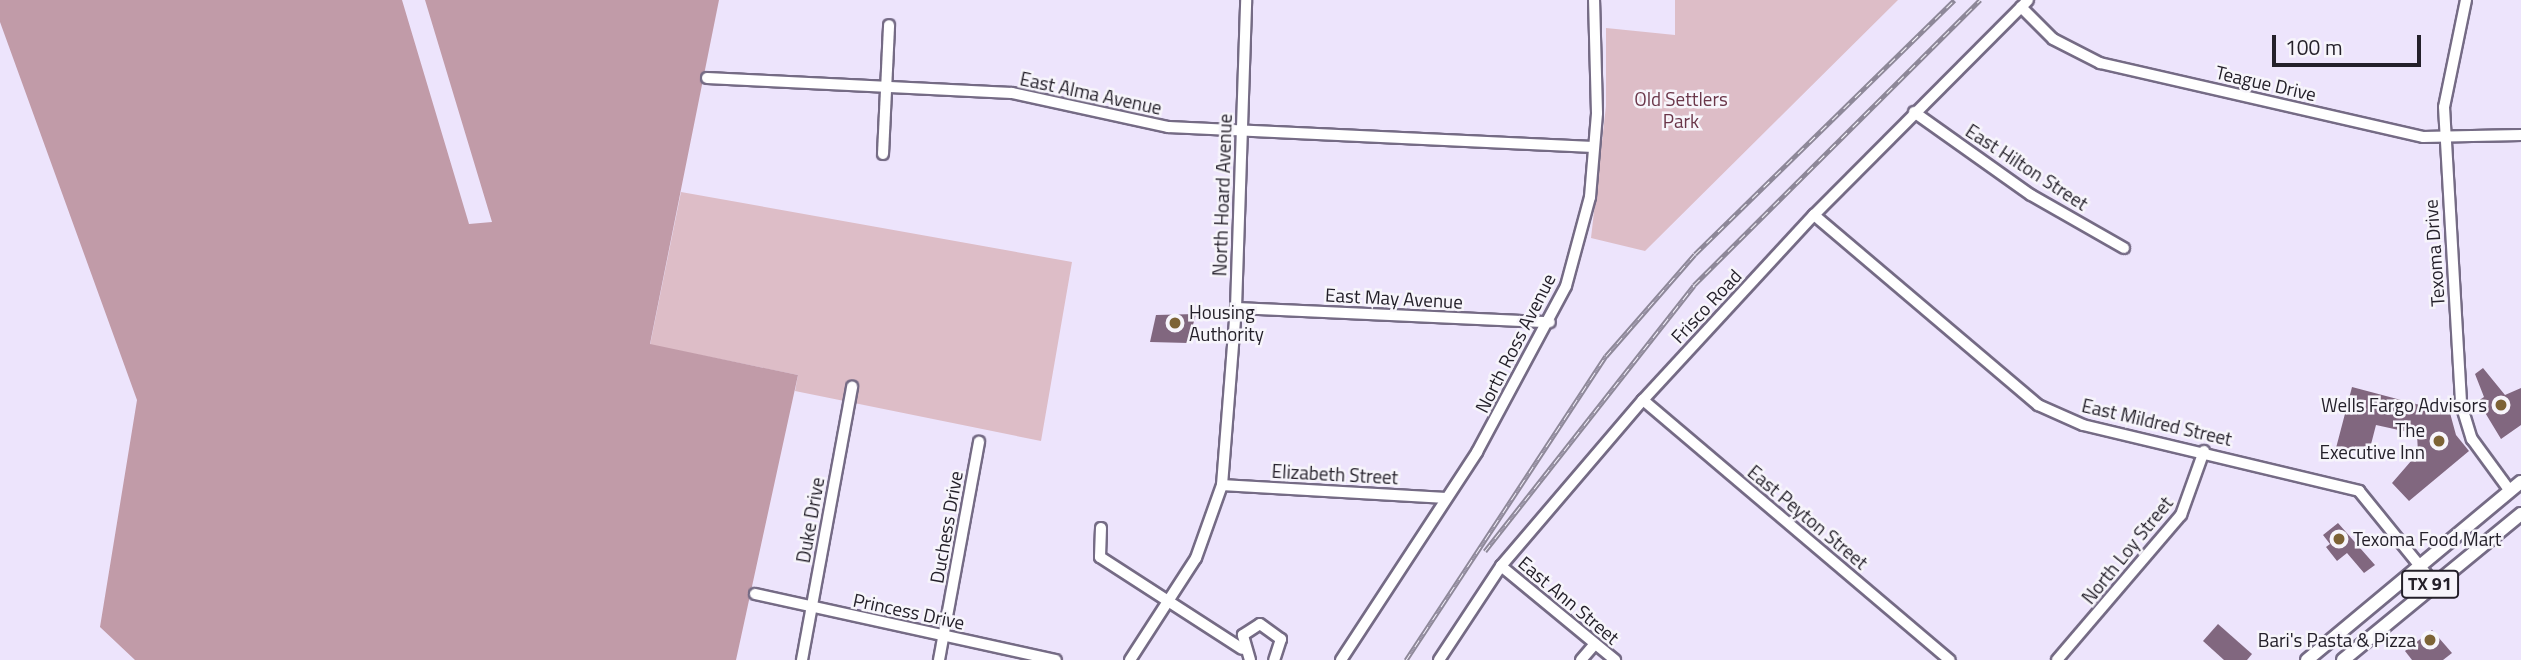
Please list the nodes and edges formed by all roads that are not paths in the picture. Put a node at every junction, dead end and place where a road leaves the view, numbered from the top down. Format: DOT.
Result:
graph roads {
  1 [pos="1246,0"];
  2 [pos="1594,0"];
  3 [pos="2466,0"];
  4 [pos="2025,4"];
  5 [pos="889,25"];
  6 [pos="707,78"];
  7 [pos="887,86"];
  8 [pos="1914,112"];
  9 [pos="1242,131"];
  10 [pos="2521,135"];
  11 [pos="2445,139"];
  12 [pos="1594,147"];
  13 [pos="883,154"];
  14 [pos="1814,215"];
  15 [pos="2124,248"];
  16 [pos="1236,308"];
  17 [pos="1550,322"];
  18 [pos="852,387"];
  19 [pos="1643,400"];
  20 [pos="979,442"];
  21 [pos="2204,451"];
  22 [pos="1222,485"];
  23 [pos="2516,487"];
  24 [pos="1446,498"];
  25 [pos="2521,514"];
  26 [pos="1101,528"];
  27 [pos="2419,562"];
  28 [pos="1502,566"];
  29 [pos="2433,582"];
  30 [pos="755,594"];
  31 [pos="1166,603"];
  32 [pos="812,608"];
  33 [pos="944,636"];
  34 [pos="1595,644"];
  35 [pos="1242,649"];
  36 [pos="802,660"];
  37 [pos="939,660"];
  38 [pos="1056,660"];
  39 [pos="1130,660"];
  40 [pos="1250,660"];
  41 [pos="1273,660"];
  42 [pos="1341,660"];
  43 [pos="1439,660"];
  44 [pos="1581,660"];
  45 [pos="1615,660"];
  46 [pos="1950,660"];
  47 [pos="2057,660"];
  48 [pos="2307,660"];
  49 [pos="2343,660"];
  1 -- 9 [label="street, North Hoard Avenue"];
  2 -- 12 [label="street, North Ross Avenue"];
  3 -- 11 [label="street, Texoma Drive"];
  4 -- 8 [label="street, Frisco Road"];
  4 -- 11 [label="street, Teague Drive"];
  5 -- 7 [label="street"];
  6 -- 7 [label="street, East Alma Avenue"];
  7 -- 9 [label="street, East Alma Avenue"];
  7 -- 13 [label="street"];
  8 -- 14 [label="street, Frisco Road"];
  8 -- 15 [label="street, East Hilton Street"];
  9 -- 12 [label="street, East Alma Avenue"];
  9 -- 16 [label="street, North Hoard Avenue"];
  10 -- 11 [label="street, Teague Drive"];
  11 -- 23 [label="street, Texoma Drive"];
  12 -- 17 [label="street, North Ross Avenue"];
  14 -- 19 [label="street, Frisco Road"];
  14 -- 21 [label="street, East Mildred Street"];
  16 -- 17 [label="street, East May Avenue"];
  16 -- 22 [label="street, North Hoard Avenue"];
  17 -- 24 [label="street, North Ross Avenue"];
  18 -- 32 [label="street, Duke Drive"];
  19 -- 28 [label="street, Frisco Road"];
  19 -- 46 [label="street, East Peyton Street"];
  20 -- 33 [label="street, Duchess Drive"];
  21 -- 27 [label="street, East Mildred Street"];
  21 -- 47 [label="street, North Loy Street"];
  22 -- 24 [label="street, Elizabeth Street"];
  22 -- 31 [label="street, North Hoard Avenue"];
  23 -- 27 [label="main road, TX 91"];
  24 -- 42 [label="street, North Ross Avenue"];
  25 -- 29 [label="main road, TX 91"];
  26 -- 31 [label="street"];
  27 -- 29 [label="street, East Mildred Street"];
  27 -- 48 [label="main road, TX 91"];
  28 -- 34 [label="street, East Ann Street"];
  28 -- 43 [label="street, Frisco Road"];
  29 -- 49 [label="main road, TX 91"];
  30 -- 32 [label="street, Princess Drive"];
  31 -- 35 [label="street"];
  31 -- 39 [label="street, North Hoard Avenue"];
  32 -- 33 [label="street, Princess Drive"];
  32 -- 36 [label="street, Duke Drive"];
  33 -- 37 [label="street, Duchess Drive"];
  33 -- 38 [label="street, Princess Drive"];
  34 -- 44 [label="street"];
  34 -- 45 [label="street, East Ann Street"];
  35 -- 40 [label="street"];
  35 -- 41 [label="street"];
}
